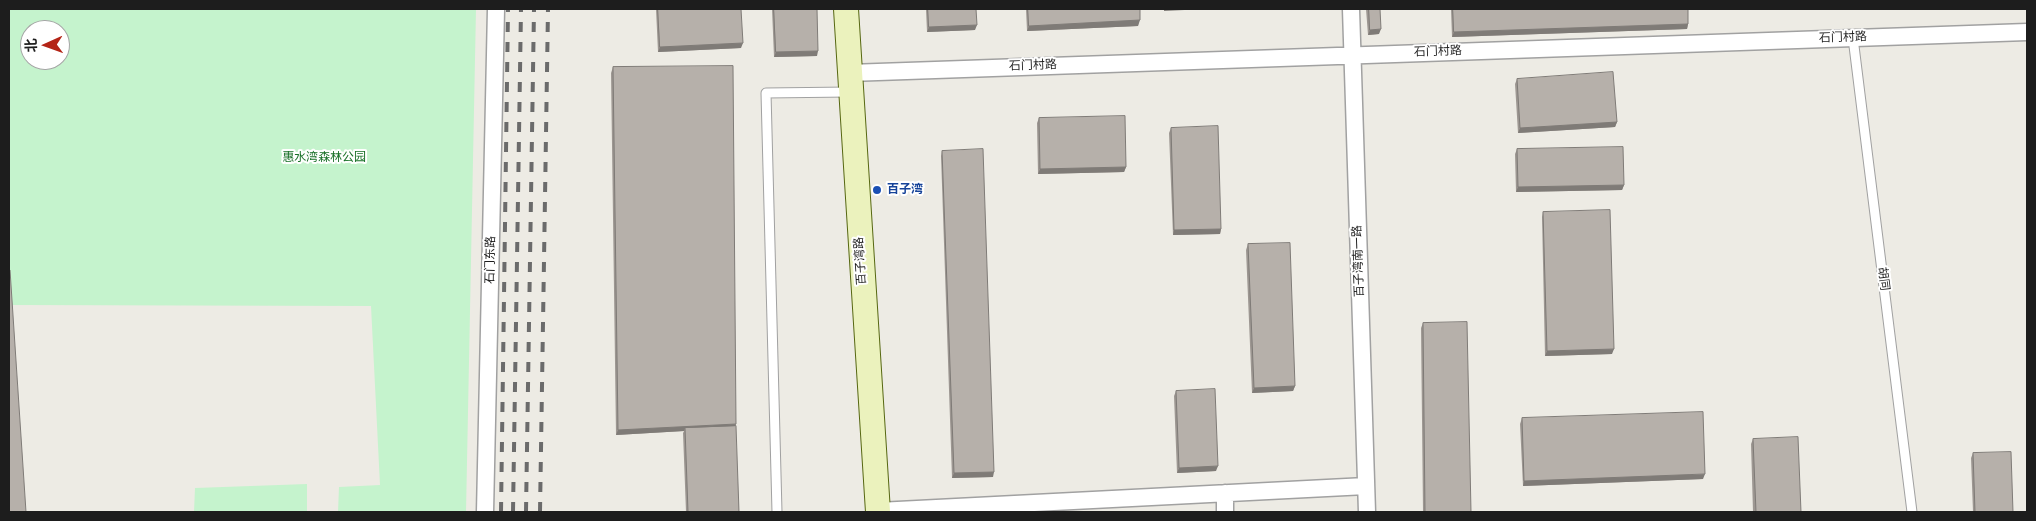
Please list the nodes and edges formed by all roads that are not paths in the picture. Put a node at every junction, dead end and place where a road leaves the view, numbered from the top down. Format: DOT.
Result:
graph roads {
  1 [pos="496,9"];
  2 [pos="846,9"];
  3 [pos="1351,9"];
  4 [pos="2027,32"];
  5 [pos="1854,46"];
  6 [pos="1352,54"];
  7 [pos="850,83"];
  8 [pos="1366,486"];
  9 [pos="1225,493"];
  10 [pos="485,512"];
  11 [pos="777,512"];
  12 [pos="878,512"];
  13 [pos="1226,512"];
  14 [pos="1367,512"];
  15 [pos="1912,512"];
  1 -- 10 [label="street, 石门东路"];
  2 -- 7 [label="street, 百子湾路"];
  3 -- 6 [label="street, 百子湾南一路"];
  4 -- 6 [label="street, 石门村路"];
  5 -- 15 [label="lane, 胡同"];
  6 -- 7 [label="street, 石门村路"];
  6 -- 8 [label="street, 百子湾南一路"];
  7 -- 11 [label="lane"];
  7 -- 12 [label="street, 百子湾路"];
  8 -- 9 [label="street"];
  8 -- 14 [label="street, 百子湾南一路"];
  9 -- 12 [label="street"];
  9 -- 13 [label="street"];
}
